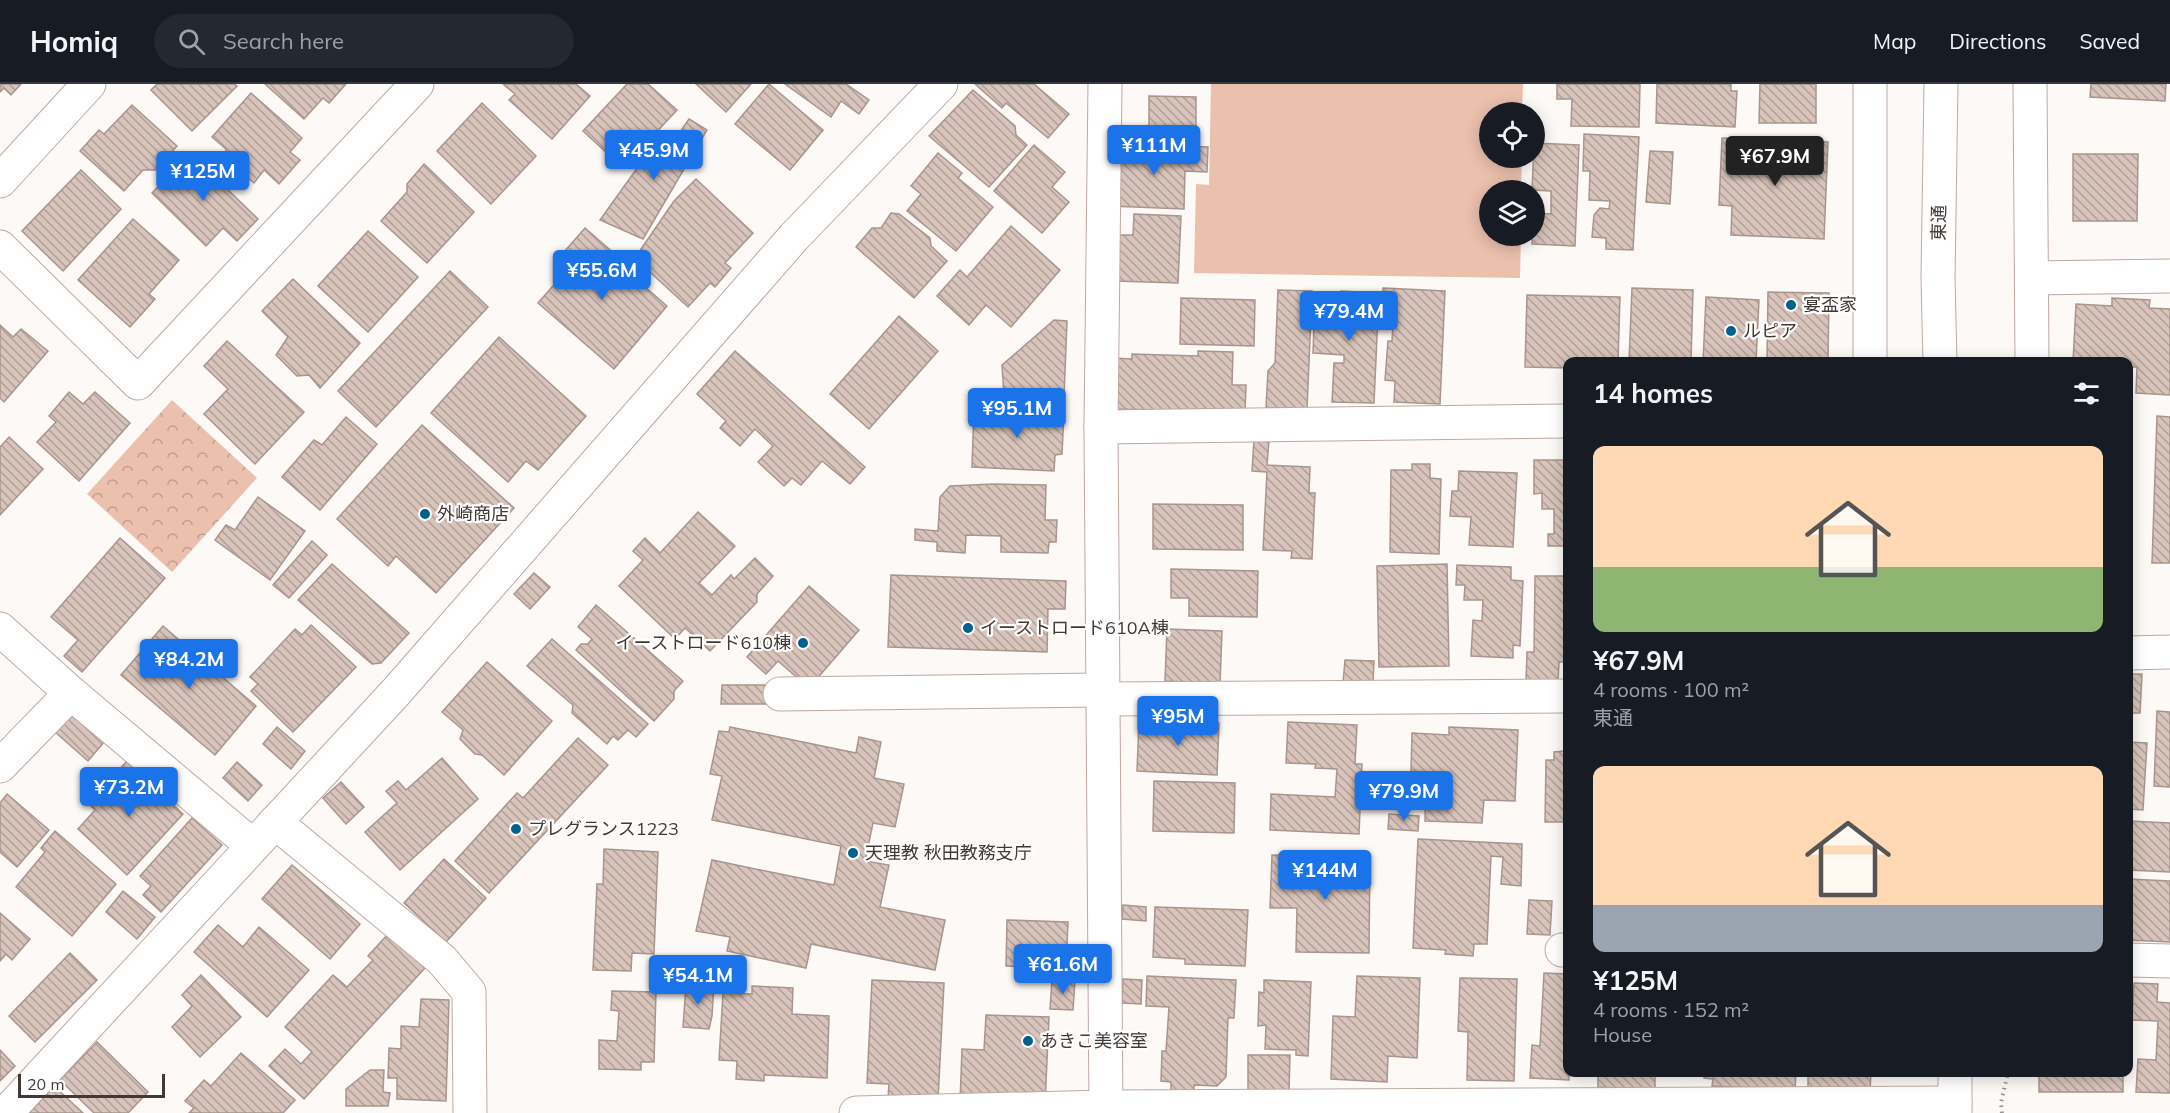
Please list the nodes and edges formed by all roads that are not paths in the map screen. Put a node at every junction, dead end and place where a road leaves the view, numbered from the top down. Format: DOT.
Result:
graph roads {
  1 [pos="88,84"];
  2 [pos="417,84"];
  3 [pos="941,84"];
  4 [pos="1105,84"];
  5 [pos="1870,84"];
  6 [pos="1941,84"];
  7 [pos="2030,84"];
  8 [pos="0,181"];
  9 [pos="0,247"];
  10 [pos="2170,276"];
  11 [pos="2032,278"];
  12 [pos="1870,357"];
  13 [pos="1940,357"];
  14 [pos="2032,357"];
  15 [pos="1563,421"];
  16 [pos="1101,427"];
  17 [pos="0,629"];
  18 [pos="2133,652"];
  19 [pos="2170,652"];
  20 [pos="71,693"];
  21 [pos="780,694"];
  22 [pos="1103,694"];
  23 [pos="1563,696"];
  24 [pos="0,766"];
  25 [pos="264,834"];
  26 [pos="2133,960"];
  27 [pos="2170,961"];
  28 [pos="1955,1096"];
  29 [pos="1106,1110"];
  30 [pos="6,1113"];
  31 [pos="470,1113"];
  32 [pos="856,1113"];
  1 -- 8 [label="street"];
  2 -- 9 [label="street"];
  3 -- 25 [label="street"];
  4 -- 16 [label="street"];
  5 -- 12 [label="street"];
  6 -- 13 [label="street, 東通"];
  7 -- 11 [label="street"];
  10 -- 11 [label="street"];
  11 -- 14 [label="street"];
  15 -- 16 [label="street"];
  16 -- 22 [label="street"];
  17 -- 20 [label="street"];
  18 -- 19 [label="street"];
  20 -- 24 [label="street"];
  20 -- 25 [label="street"];
  21 -- 22 [label="street"];
  22 -- 23 [label="street"];
  22 -- 29 [label="street"];
  25 -- 30 [label="street"];
  25 -- 31 [label="street"];
  26 -- 27 [label="street"];
  28 -- 29 [label="street"];
  29 -- 32 [label="street"];
}
